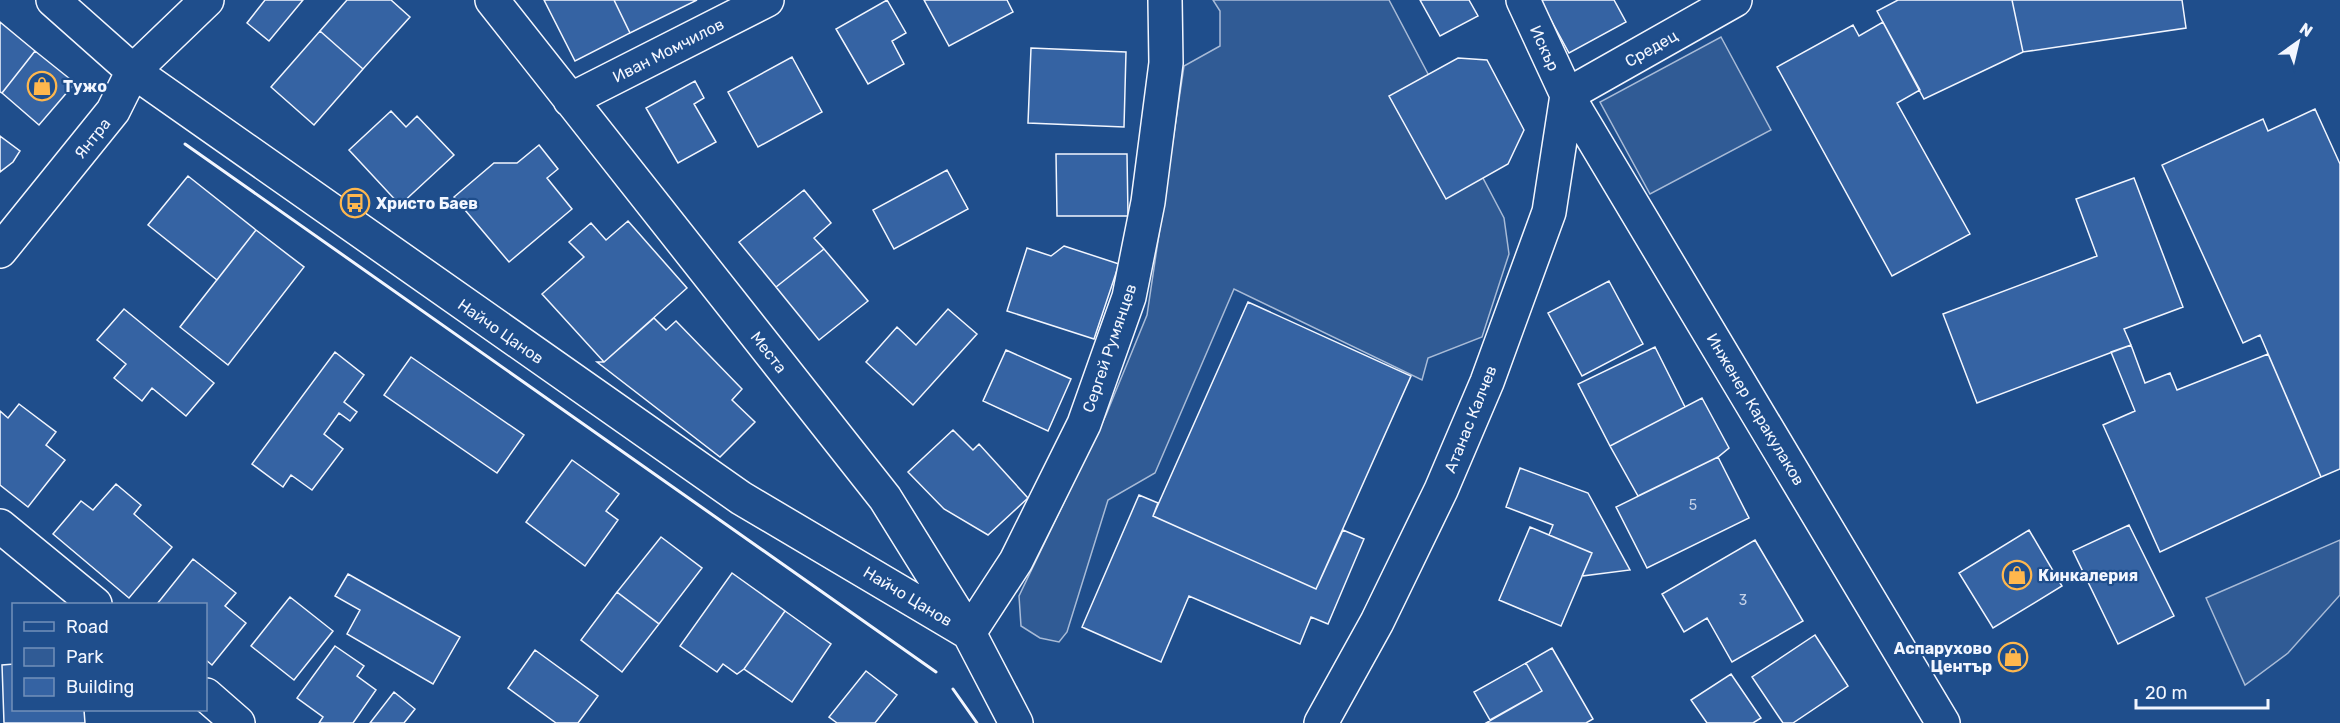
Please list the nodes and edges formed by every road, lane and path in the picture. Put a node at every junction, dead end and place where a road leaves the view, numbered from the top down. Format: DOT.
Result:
graph roads {
  1 [pos="53,0"];
  2 [pos="207,0"];
  3 [pos="492,0"];
  4 [pos="768,0"];
  5 [pos="1165,0"];
  6 [pos="1523,0"];
  7 [pos="1735,0"];
  8 [pos="133,70"];
  9 [pos="1568,95"];
  10 [pos="570,100"];
  11 [pos="12,216"];
  12 [pos="0,251"];
  13 [pos="0,526"];
  14 [pos="94,603"];
  15 [pos="969,633"];
  16 [pos="207,696"];
  17 [pos="238,723"];
  18 [pos="1016,723"];
  19 [pos="1321,723"];
  20 [pos="1943,723"];
  1 -- 8 [label="street, Найчо Цанов"];
  2 -- 8 [label="street, Янтра"];
  3 -- 10 [label="street, Места"];
  4 -- 10 [label="street, Иван Момчилов"];
  5 -- 15 [label="street, Сергей Румянцев"];
  6 -- 9 [label="street, Искър"];
  7 -- 9 [label="street, Средец"];
  8 -- 11 [label="street, Янтра"];
  8 -- 15 [label="street, Найчо Цанов"];
  9 -- 19 [label="street, Атанас Калчев"];
  9 -- 20 [label="street, Инженер Каракулаков"];
  10 -- 15 [label="street, Места"];
  11 -- 12 [label="street, Янтра"];
  13 -- 14 [label="street"];
  15 -- 18 [label="street, Места"];
  16 -- 17 [label="street"];
}
